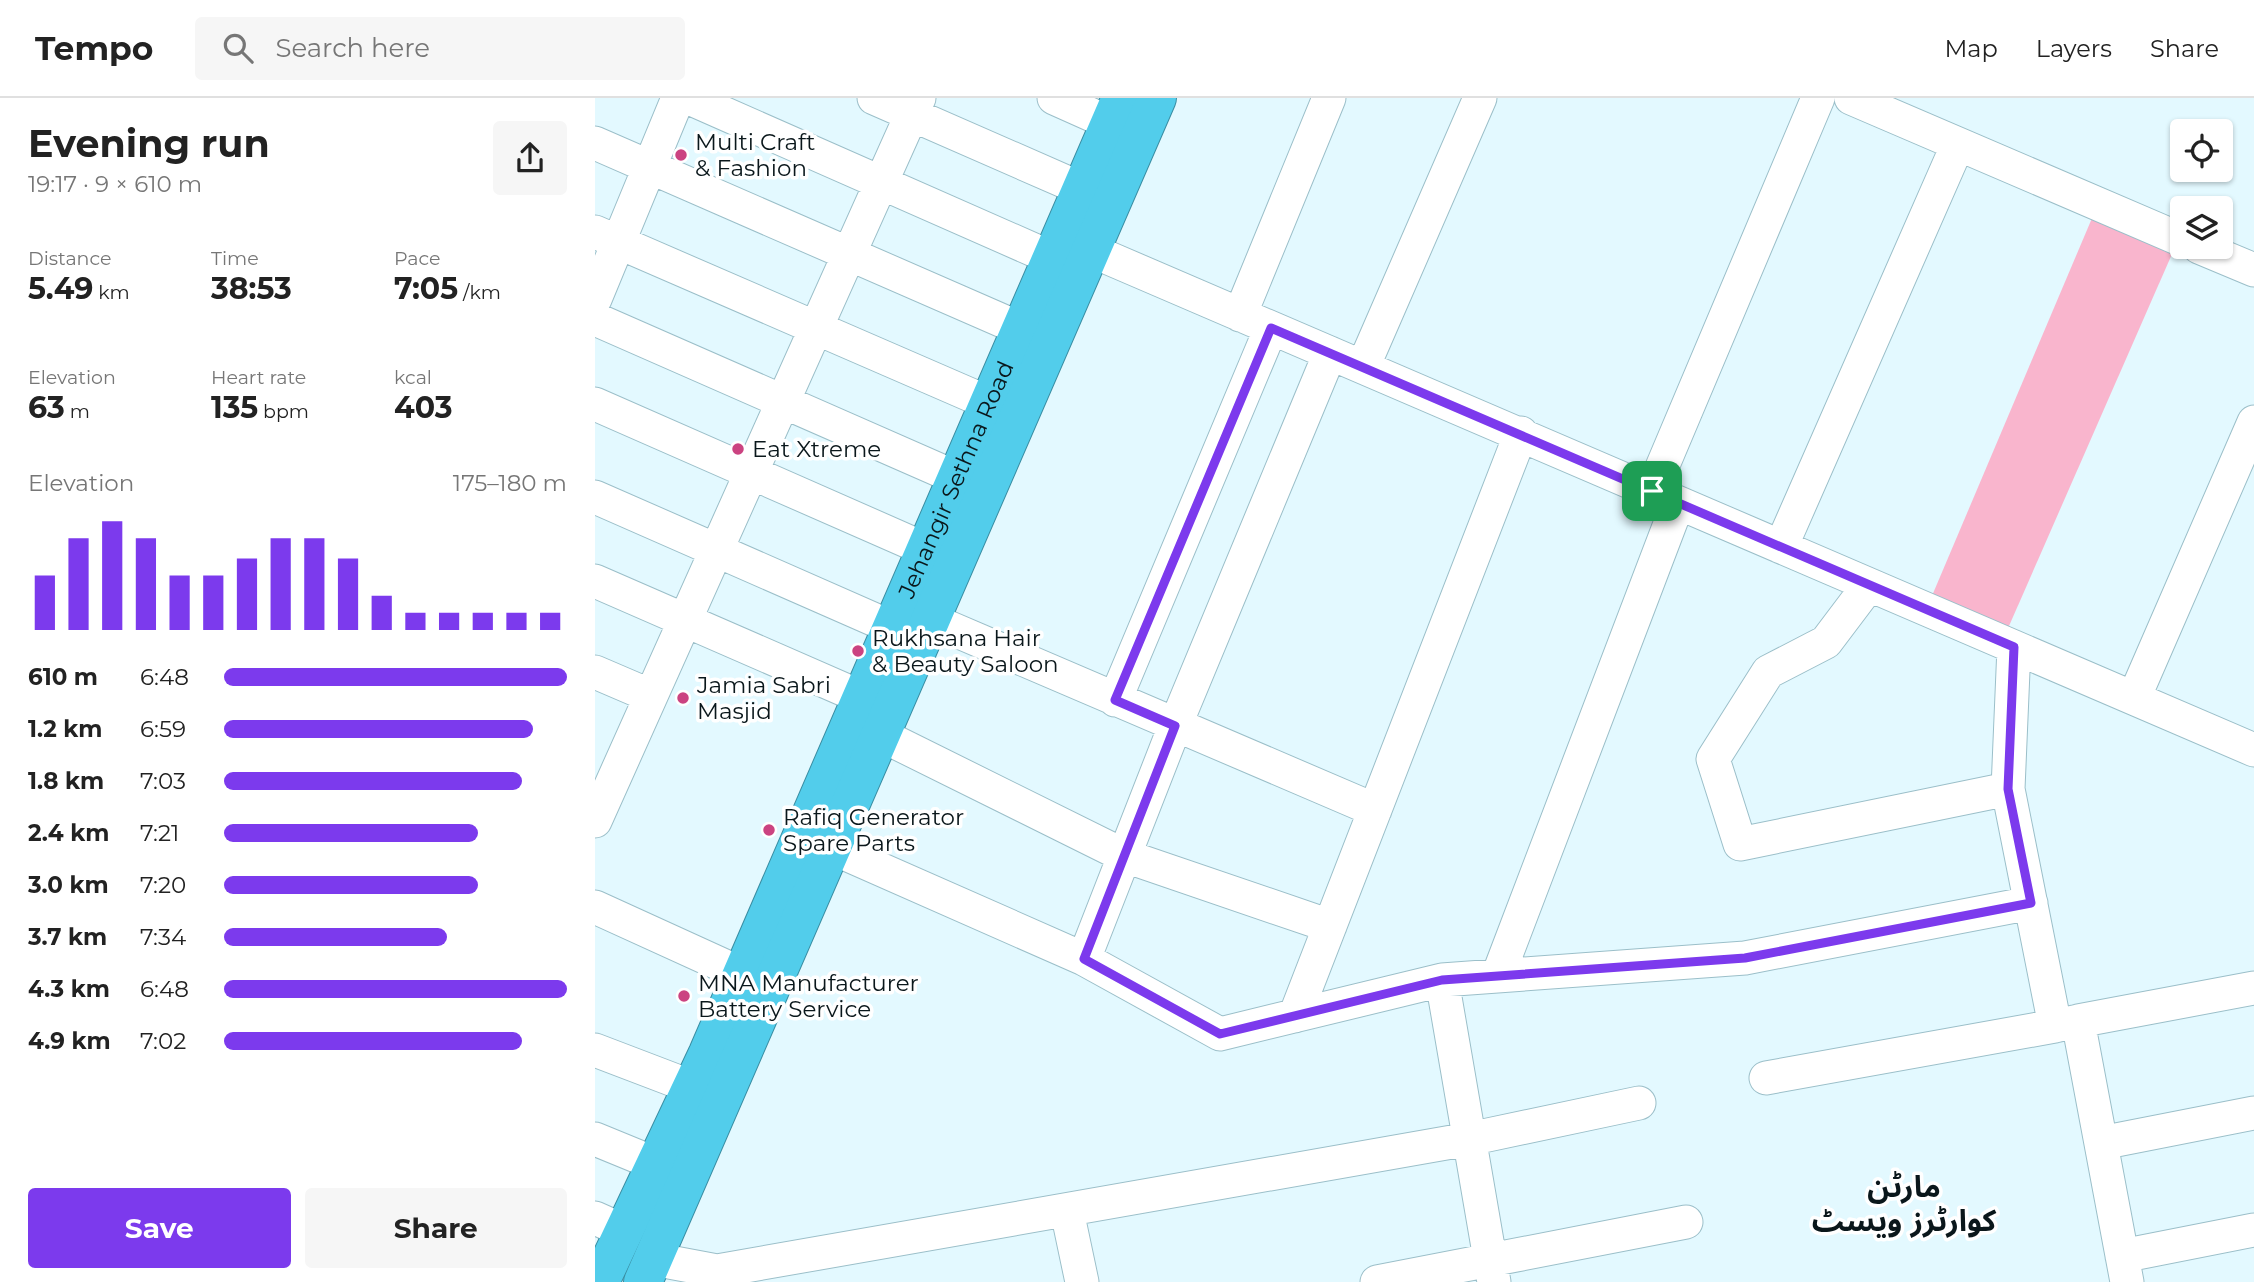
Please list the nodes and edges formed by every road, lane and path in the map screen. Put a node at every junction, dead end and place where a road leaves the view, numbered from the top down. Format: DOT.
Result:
graph roads {
  1 [pos="678,98"];
  2 [pos="689,98"];
  3 [pos="874,98"];
  4 [pos="1053,98"];
  5 [pos="1157,98"];
  6 [pos="1329,98"];
  7 [pos="1480,98"];
  8 [pos="1818,98"];
  9 [pos="1860,100"];
  10 [pos="915,106"];
  11 [pos="1116,111"];
  12 [pos="595,143"];
  13 [pos="1958,144"];
  14 [pos="651,167"];
  15 [pos="881,183"];
  16 [pos="1082,189"];
  17 [pos="2170,235"];
  18 [pos="606,237"];
  19 [pos="1090,250"];
  20 [pos="849,254"];
  21 [pos="1052,258"];
  22 [pos="2228,259"];
  23 [pos="2254,270"];
  24 [pos="595,299"];
  25 [pos="1240,315"];
  26 [pos="595,319"];
  27 [pos="816,328"];
  28 [pos="1271,328"];
  29 [pos="1021,329"];
  30 [pos="1330,353"];
  31 [pos="1363,367"];
  32 [pos="783,402"];
  33 [pos="989,403"];
  34 [pos="595,404"];
  35 [pos="2254,422"];
  36 [pos="1521,433"];
  37 [pos="751,473"];
  38 [pos="955,477"];
  39 [pos="1665,497"];
  40 [pos="595,498"];
  41 [pos="1781,547"];
  42 [pos="925,548"];
  43 [pos="716,550"];
  44 [pos="595,581"];
  45 [pos="1869,585"];
  46 [pos="929,619"];
  47 [pos="685,620"];
  48 [pos="891,627"];
  49 [pos="2014,647"];
  50 [pos="595,672"];
  51 [pos="651,696"];
  52 [pos="861,697"];
  53 [pos="2134,698"];
  54 [pos="1115,700"];
  55 [pos="1175,726"];
  56 [pos="879,734"];
  57 [pos="2252,744"];
  58 [pos="604,775"];
  59 [pos="2008,789"];
  60 [pos="1375,810"];
  61 [pos="595,821"];
  62 [pos="830,847"];
  63 [pos="1125,856"];
  64 [pos="2031,903"];
  65 [pos="595,907"];
  66 [pos="1330,926"];
  67 [pos="1084,959"];
  68 [pos="1499,973"];
  69 [pos="742,974"];
  70 [pos="1442,980"];
  71 [pos="2254,988"];
  72 [pos="1295,1016"];
  73 [pos="2066,1023"];
  74 [pos="595,1050"];
  75 [pos="1766,1078"];
  76 [pos="692,1087"];
  77 [pos="1639,1103"];
  78 [pos="2254,1113"];
  79 [pos="595,1139"];
  80 [pos="1469,1139"];
  81 [pos="2101,1143"];
  82 [pos="656,1164"];
  83 [pos="1067,1211"];
  84 [pos="1686,1222"];
  85 [pos="610,1225"];
  86 [pos="2254,1230"];
  87 [pos="2125,1269"];
  88 [pos="648,1270"];
  89 [pos="1492,1272"];
  90 [pos="600,1282"];
  91 [pos="1083,1282"];
  92 [pos="1377,1282"];
  1 -- 14 [label="street"];
  2 -- 15 [label="street"];
  3 -- 10 [label="street"];
  4 -- 11 [label="street"];
  5 -- 19 [label="highway, Jehangir Sethna Road"];
  6 -- 25 [label="street"];
  7 -- 31 [label="street"];
  8 -- 39 [label="street"];
  9 -- 13 [label="street"];
  10 -- 15 [label="street"];
  10 -- 16 [label="street"];
  11 -- 16 [label="highway, Jehangir Sethna Road"];
  12 -- 14 [label="street"];
  13 -- 17 [label="street"];
  13 -- 41 [label="street"];
  14 -- 18 [label="street"];
  14 -- 20 [label="street"];
  15 -- 20 [label="street"];
  15 -- 21 [label="street"];
  16 -- 21 [label="highway, Jehangir Sethna Road"];
  18 -- 24 [label="street"];
  18 -- 27 [label="street"];
  19 -- 25 [label="street"];
  19 -- 46 [label="highway, Jehangir Sethna Road"];
  20 -- 27 [label="street"];
  20 -- 29 [label="street"];
  21 -- 29 [label="highway, Jehangir Sethna Road"];
  22 -- 23 [label="street"];
  25 -- 28 [label="street"];
  26 -- 32 [label="street"];
  27 -- 32 [label="street"];
  27 -- 33 [label="street"];
  28 -- 30 [label="street"];
  28 -- 54 [label="street"];
  29 -- 33 [label="highway, Jehangir Sethna Road"];
  30 -- 31 [label="street"];
  30 -- 55 [label="street"];
  31 -- 36 [label="street"];
  32 -- 37 [label="street"];
  32 -- 38 [label="street"];
  33 -- 38 [label="highway, Jehangir Sethna Road"];
  34 -- 37 [label="street"];
  35 -- 53 [label="street"];
  36 -- 39 [label="street"];
  36 -- 60 [label="street"];
  37 -- 42 [label="street"];
  37 -- 43 [label="street"];
  38 -- 42 [label="highway, Jehangir Sethna Road"];
  39 -- 41 [label="street"];
  39 -- 68 [label="street"];
  40 -- 43 [label="street"];
  41 -- 45 [label="street"];
  42 -- 48 [label="highway, Jehangir Sethna Road"];
  43 -- 47 [label="street"];
  43 -- 48 [label="street"];
  44 -- 47 [label="street"];
  45 -- 49 [label="street"];
  45 -- 59 [label="street"];
  46 -- 54 [label="street"];
  46 -- 56 [label="highway, Jehangir Sethna Road"];
  47 -- 51 [label="street"];
  47 -- 52 [label="street"];
  48 -- 52 [label="highway, Jehangir Sethna Road"];
  49 -- 53 [label="street"];
  49 -- 59 [label="street"];
  50 -- 51 [label="street"];
  51 -- 58 [label="street"];
  52 -- 69 [label="highway, Jehangir Sethna Road"];
  53 -- 57 [label="street"];
  54 -- 55 [label="street"];
  55 -- 60 [label="street"];
  55 -- 63 [label="street"];
  56 -- 62 [label="highway, Jehangir Sethna Road"];
  56 -- 63 [label="street"];
  58 -- 61 [label="street"];
  59 -- 64 [label="street"];
  60 -- 66 [label="street"];
  62 -- 67 [label="street"];
  62 -- 88 [label="highway, Jehangir Sethna Road"];
  63 -- 66 [label="street"];
  63 -- 67 [label="street"];
  64 -- 68 [label="street"];
  64 -- 73 [label="street"];
  65 -- 69 [label="street"];
  66 -- 72 [label="street"];
  67 -- 72 [label="street"];
  68 -- 70 [label="street"];
  69 -- 76 [label="highway, Jehangir Sethna Road"];
  70 -- 72 [label="street"];
  70 -- 80 [label="street"];
  71 -- 73 [label="street"];
  73 -- 75 [label="street"];
  73 -- 81 [label="street"];
  74 -- 76 [label="street"];
  76 -- 82 [label="highway, Jehangir Sethna Road"];
  77 -- 80 [label="street"];
  78 -- 81 [label="street"];
  79 -- 82 [label="street"];
  80 -- 83 [label="street"];
  80 -- 89 [label="street"];
  81 -- 87 [label="street"];
  82 -- 85 [label="highway, Jehangir Sethna Road"];
  83 -- 88 [label="street"];
  83 -- 91 [label="street"];
  84 -- 89 [label="street"];
  85 -- 90 [label="highway, Jehangir Sethna Road"];
  86 -- 87 [label="street"];
  89 -- 92 [label="street"];
}
